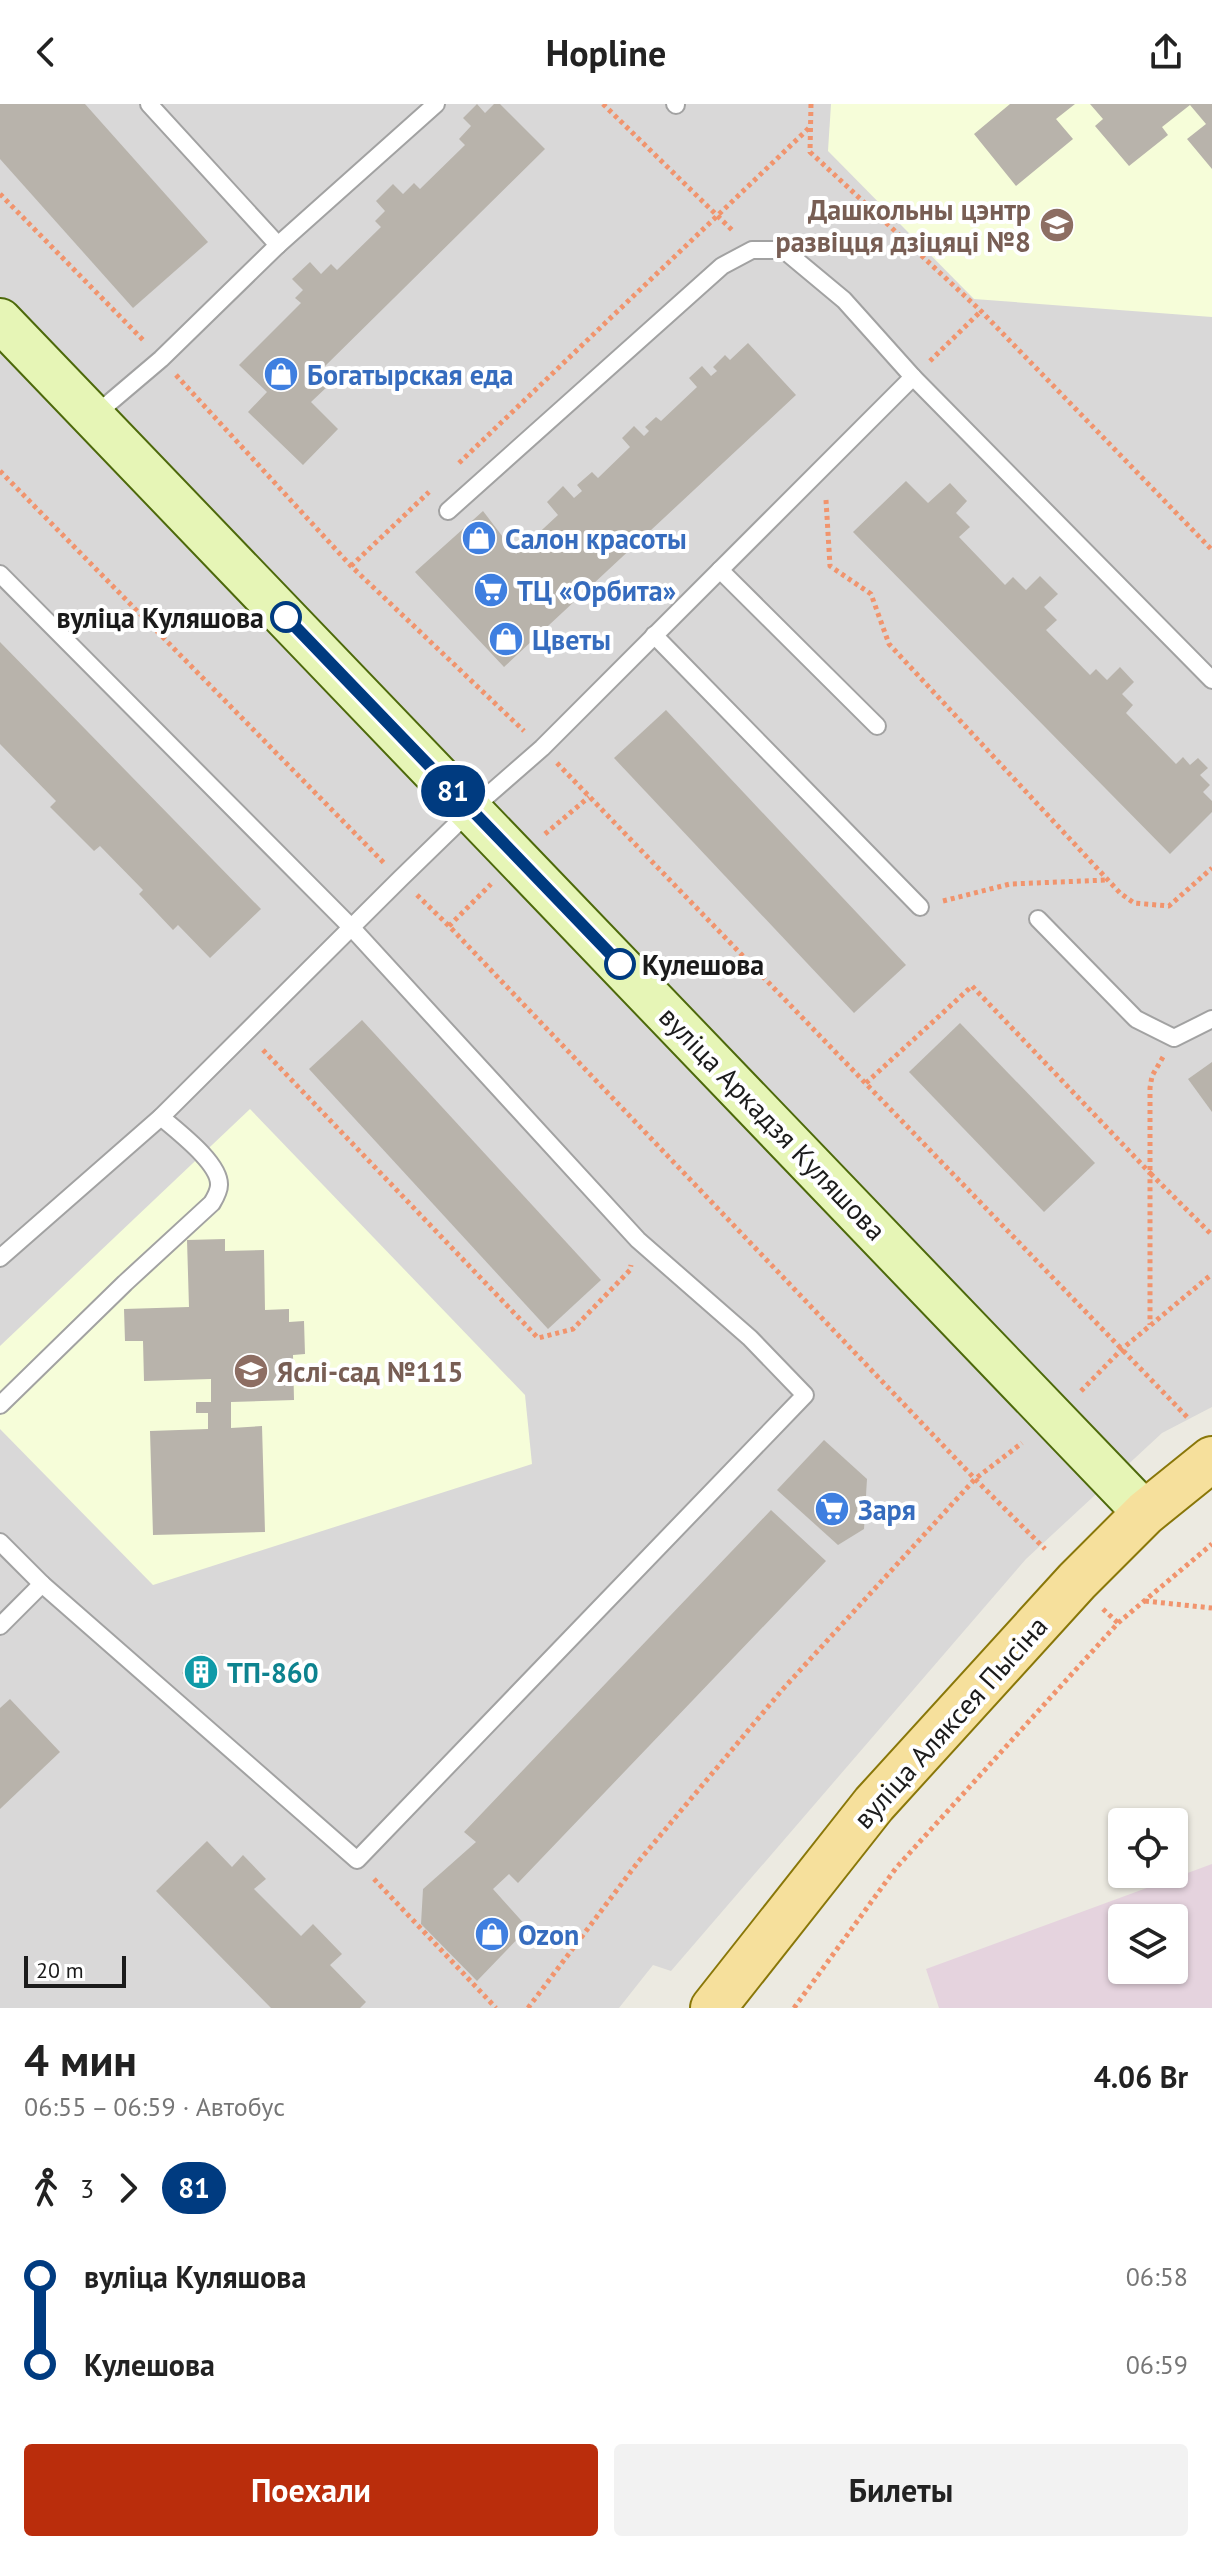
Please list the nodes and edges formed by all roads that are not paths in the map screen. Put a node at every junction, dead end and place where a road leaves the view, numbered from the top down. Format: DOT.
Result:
graph roads {
  1 [pos="149,104"];
  2 [pos="436,104"];
  3 [pos="278,245"];
  4 [pos="0,320"];
  5 [pos="913,377"];
  6 [pos="94,416"];
  7 [pos="448,511"];
  8 [pos="720,570"];
  9 [pos="0,574"];
  10 [pos="654,635"];
  11 [pos="1212,680"];
  12 [pos="877,726"];
  13 [pos="471,810"];
  14 [pos="920,907"];
  15 [pos="1038,919"];
  16 [pos="351,927"];
  17 [pos="1212,1019"];
  18 [pos="161,1117"];
  19 [pos="0,1258"];
  20 [pos="0,1405"];
  21 [pos="1212,1459"];
  22 [pos="1145,1513"];
  23 [pos="0,1542"];
  24 [pos="42,1584"];
  25 [pos="0,1626"];
  26 [pos="713,2008"];
  1 -- 3 [label="lane"];
  2 -- 3 [label="lane"];
  3 -- 6 [label="lane"];
  4 -- 6 [label="main road, вуліца Аркадзя Куляшова"];
  5 -- 7 [label="lane"];
  5 -- 8 [label="lane"];
  5 -- 11 [label="lane"];
  6 -- 13 [label="main road, вуліца Аркадзя Куляшова"];
  8 -- 10 [label="lane"];
  8 -- 12 [label="lane"];
  9 -- 16 [label="lane"];
  10 -- 13 [label="lane"];
  10 -- 14 [label="lane"];
  13 -- 16 [label="lane"];
  13 -- 22 [label="main road, вуліца Аркадзя Куляшова"];
  15 -- 17 [label="lane"];
  16 -- 18 [label="lane"];
  16 -- 24 [label="lane"];
  18 -- 19 [label="lane"];
  18 -- 20 [label="lane"];
  21 -- 22 [label="main road, вуліца Аляксея Пысіна"];
  22 -- 26 [label="main road, вуліца Аляксея Пысіна"];
  23 -- 24 [label="lane"];
  24 -- 25 [label="lane"];
}
